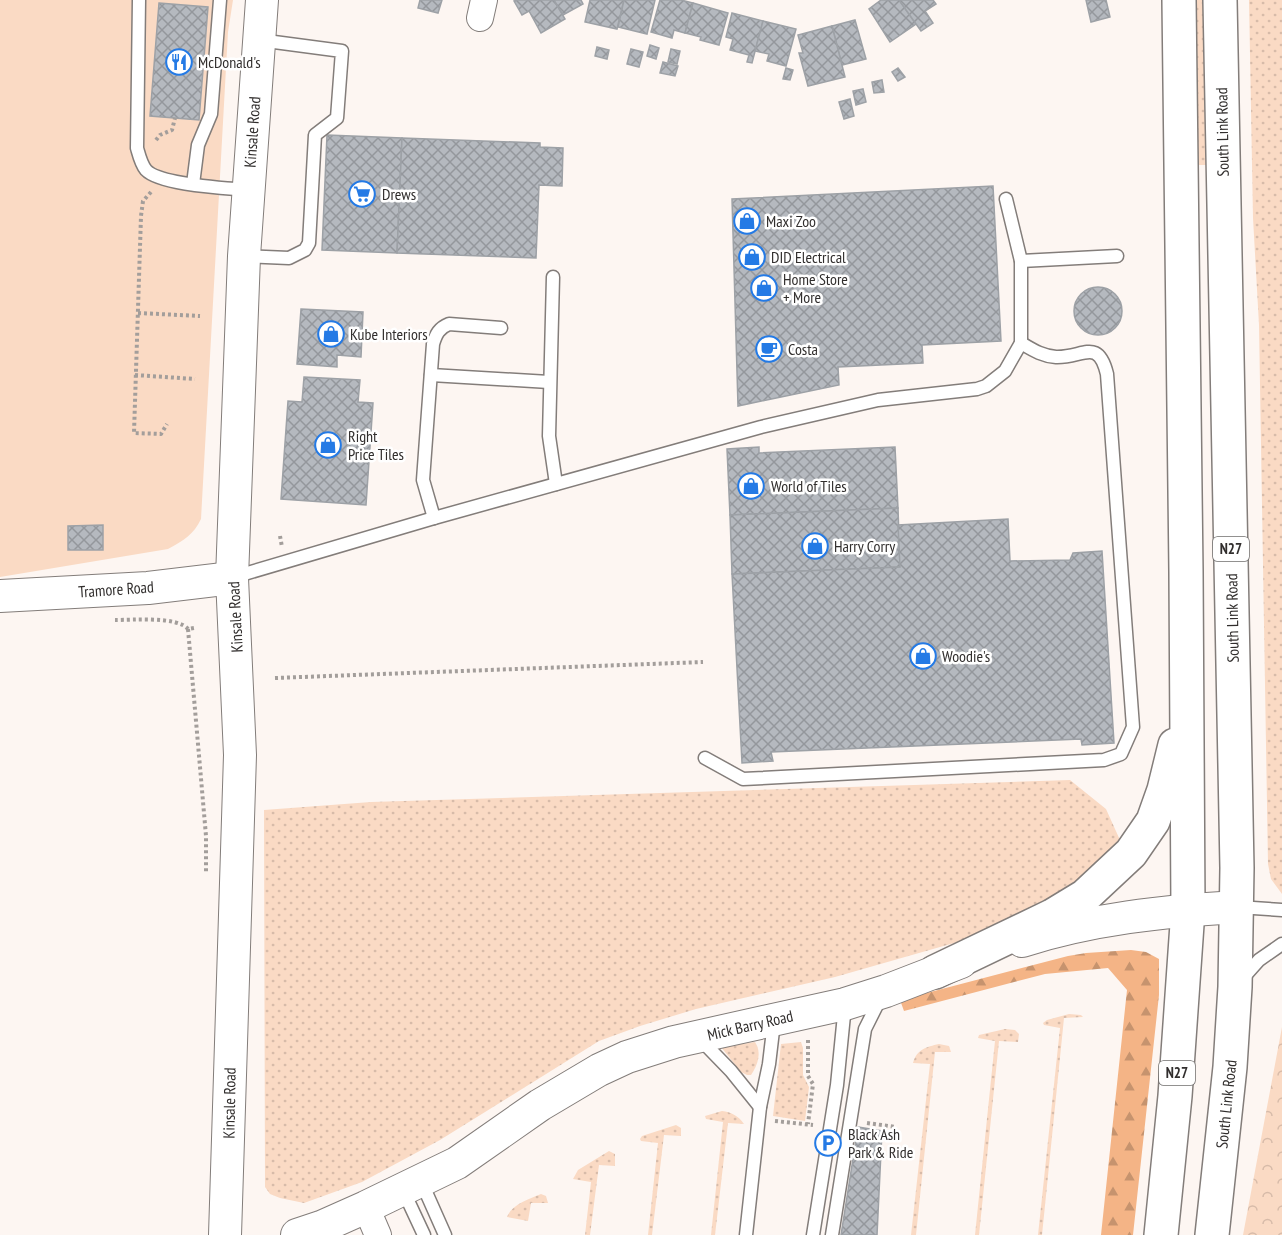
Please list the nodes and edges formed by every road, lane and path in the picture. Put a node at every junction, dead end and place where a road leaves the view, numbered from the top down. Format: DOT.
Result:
graph roads {
  1 [pos="139,0"];
  2 [pos="220,0"];
  3 [pos="262,0"];
  4 [pos="1179,0"];
  5 [pos="1220,0"];
  6 [pos="258,40"];
  7 [pos="175,118"];
  8 [pos="153,175"];
  9 [pos="193,184"];
  10 [pos="248,190"];
  11 [pos="1006,199"];
  12 [pos="244,256"];
  13 [pos="1117,256"];
  14 [pos="1021,261"];
  15 [pos="553,277"];
  16 [pos="138,313"];
  17 [pos="200,316"];
  18 [pos="501,328"];
  19 [pos="1021,343"];
  20 [pos="135,375"];
  21 [pos="431,375"];
  22 [pos="195,379"];
  23 [pos="549,382"];
  24 [pos="167,424"];
  25 [pos="556,484"];
  26 [pos="434,518"];
  27 [pos="232,578"];
  28 [pos="0,596"];
  29 [pos="165,615"];
  30 [pos="194,628"];
  31 [pos="188,629"];
  32 [pos="703,662"];
  33 [pos="275,678"];
  34 [pos="1187,698"];
  35 [pos="705,758"];
  36 [pos="206,831"];
  37 [pos="1236,907"];
  38 [pos="1188,910"];
  39 [pos="1282,910"];
  40 [pos="1282,944"];
  41 [pos="935,972"];
  42 [pos="1235,987"];
  43 [pos="886,991"];
  44 [pos="845,1004"];
  45 [pos="780,1018"];
  46 [pos="698,1037"];
  47 [pos="760,1107"];
  48 [pos="808,1124"];
  49 [pos="412,1185"];
  50 [pos="372,1221"];
  51 [pos="225,1235"];
  52 [pos="297,1235"];
  53 [pos="424,1235"];
  54 [pos="445,1235"];
  55 [pos="746,1235"];
  56 [pos="813,1235"];
  57 [pos="832,1235"];
  58 [pos="1161,1235"];
  59 [pos="1212,1235"];
  1 -- 8 [label="lane"];
  2 -- 9 [label="lane"];
  3 -- 6 [label="street, Kinsale Road"];
  4 -- 34 [label="highway, N27"];
  5 -- 37 [label="highway, South Link Road / N27"];
  6 -- 10 [label="street, Kinsale Road"];
  6 -- 12 [label="lane"];
  7 -- 8 [label="path"];
  8 -- 9 [label="lane"];
  8 -- 16 [label="path"];
  9 -- 10 [label="lane"];
  10 -- 12 [label="street, Kinsale Road"];
  11 -- 14 [label="lane"];
  12 -- 27 [label="street, Kinsale Road"];
  13 -- 14 [label="lane"];
  14 -- 19 [label="lane"];
  15 -- 23 [label="lane"];
  16 -- 17 [label="path"];
  16 -- 20 [label="path"];
  18 -- 21 [label="lane"];
  19 -- 25 [label="lane"];
  19 -- 35 [label="lane"];
  20 -- 22 [label="path"];
  20 -- 24 [label="path"];
  21 -- 23 [label="lane"];
  21 -- 26 [label="lane"];
  23 -- 25 [label="lane"];
  25 -- 26 [label="lane"];
  26 -- 27 [label="lane"];
  27 -- 28 [label="street, Tramore Road"];
  27 -- 51 [label="street, Kinsale Road"];
  29 -- 31 [label="path"];
  30 -- 31 [label="path"];
  31 -- 36 [label="path"];
  32 -- 33 [label="path"];
  34 -- 38 [label="highway, N27"];
  34 -- 41 [label="highway, N27"];
  37 -- 38 [label="street, Mick Barry Road"];
  37 -- 39 [label="lane"];
  37 -- 42 [label="highway, South Link Road / N27"];
  38 -- 41 [label="street, Mick Barry Road"];
  38 -- 58 [label="highway, N27"];
  40 -- 42 [label="lane"];
  41 -- 43 [label="street, Mick Barry Road"];
  42 -- 59 [label="highway, South Link Road / N27"];
  43 -- 44 [label="street, Mick Barry Road"];
  43 -- 57 [label="lane"];
  44 -- 45 [label="street, Mick Barry Road"];
  44 -- 56 [label="lane"];
  45 -- 46 [label="street, Mick Barry Road"];
  45 -- 47 [label="lane"];
  45 -- 48 [label="path"];
  46 -- 47 [label="lane"];
  46 -- 49 [label="street, Mick Barry Road"];
  47 -- 55 [label="lane"];
  49 -- 50 [label="street, Mick Barry Road"];
  49 -- 53 [label="lane"];
  49 -- 54 [label="lane"];
  50 -- 52 [label="street, Mick Barry Road"];
}
